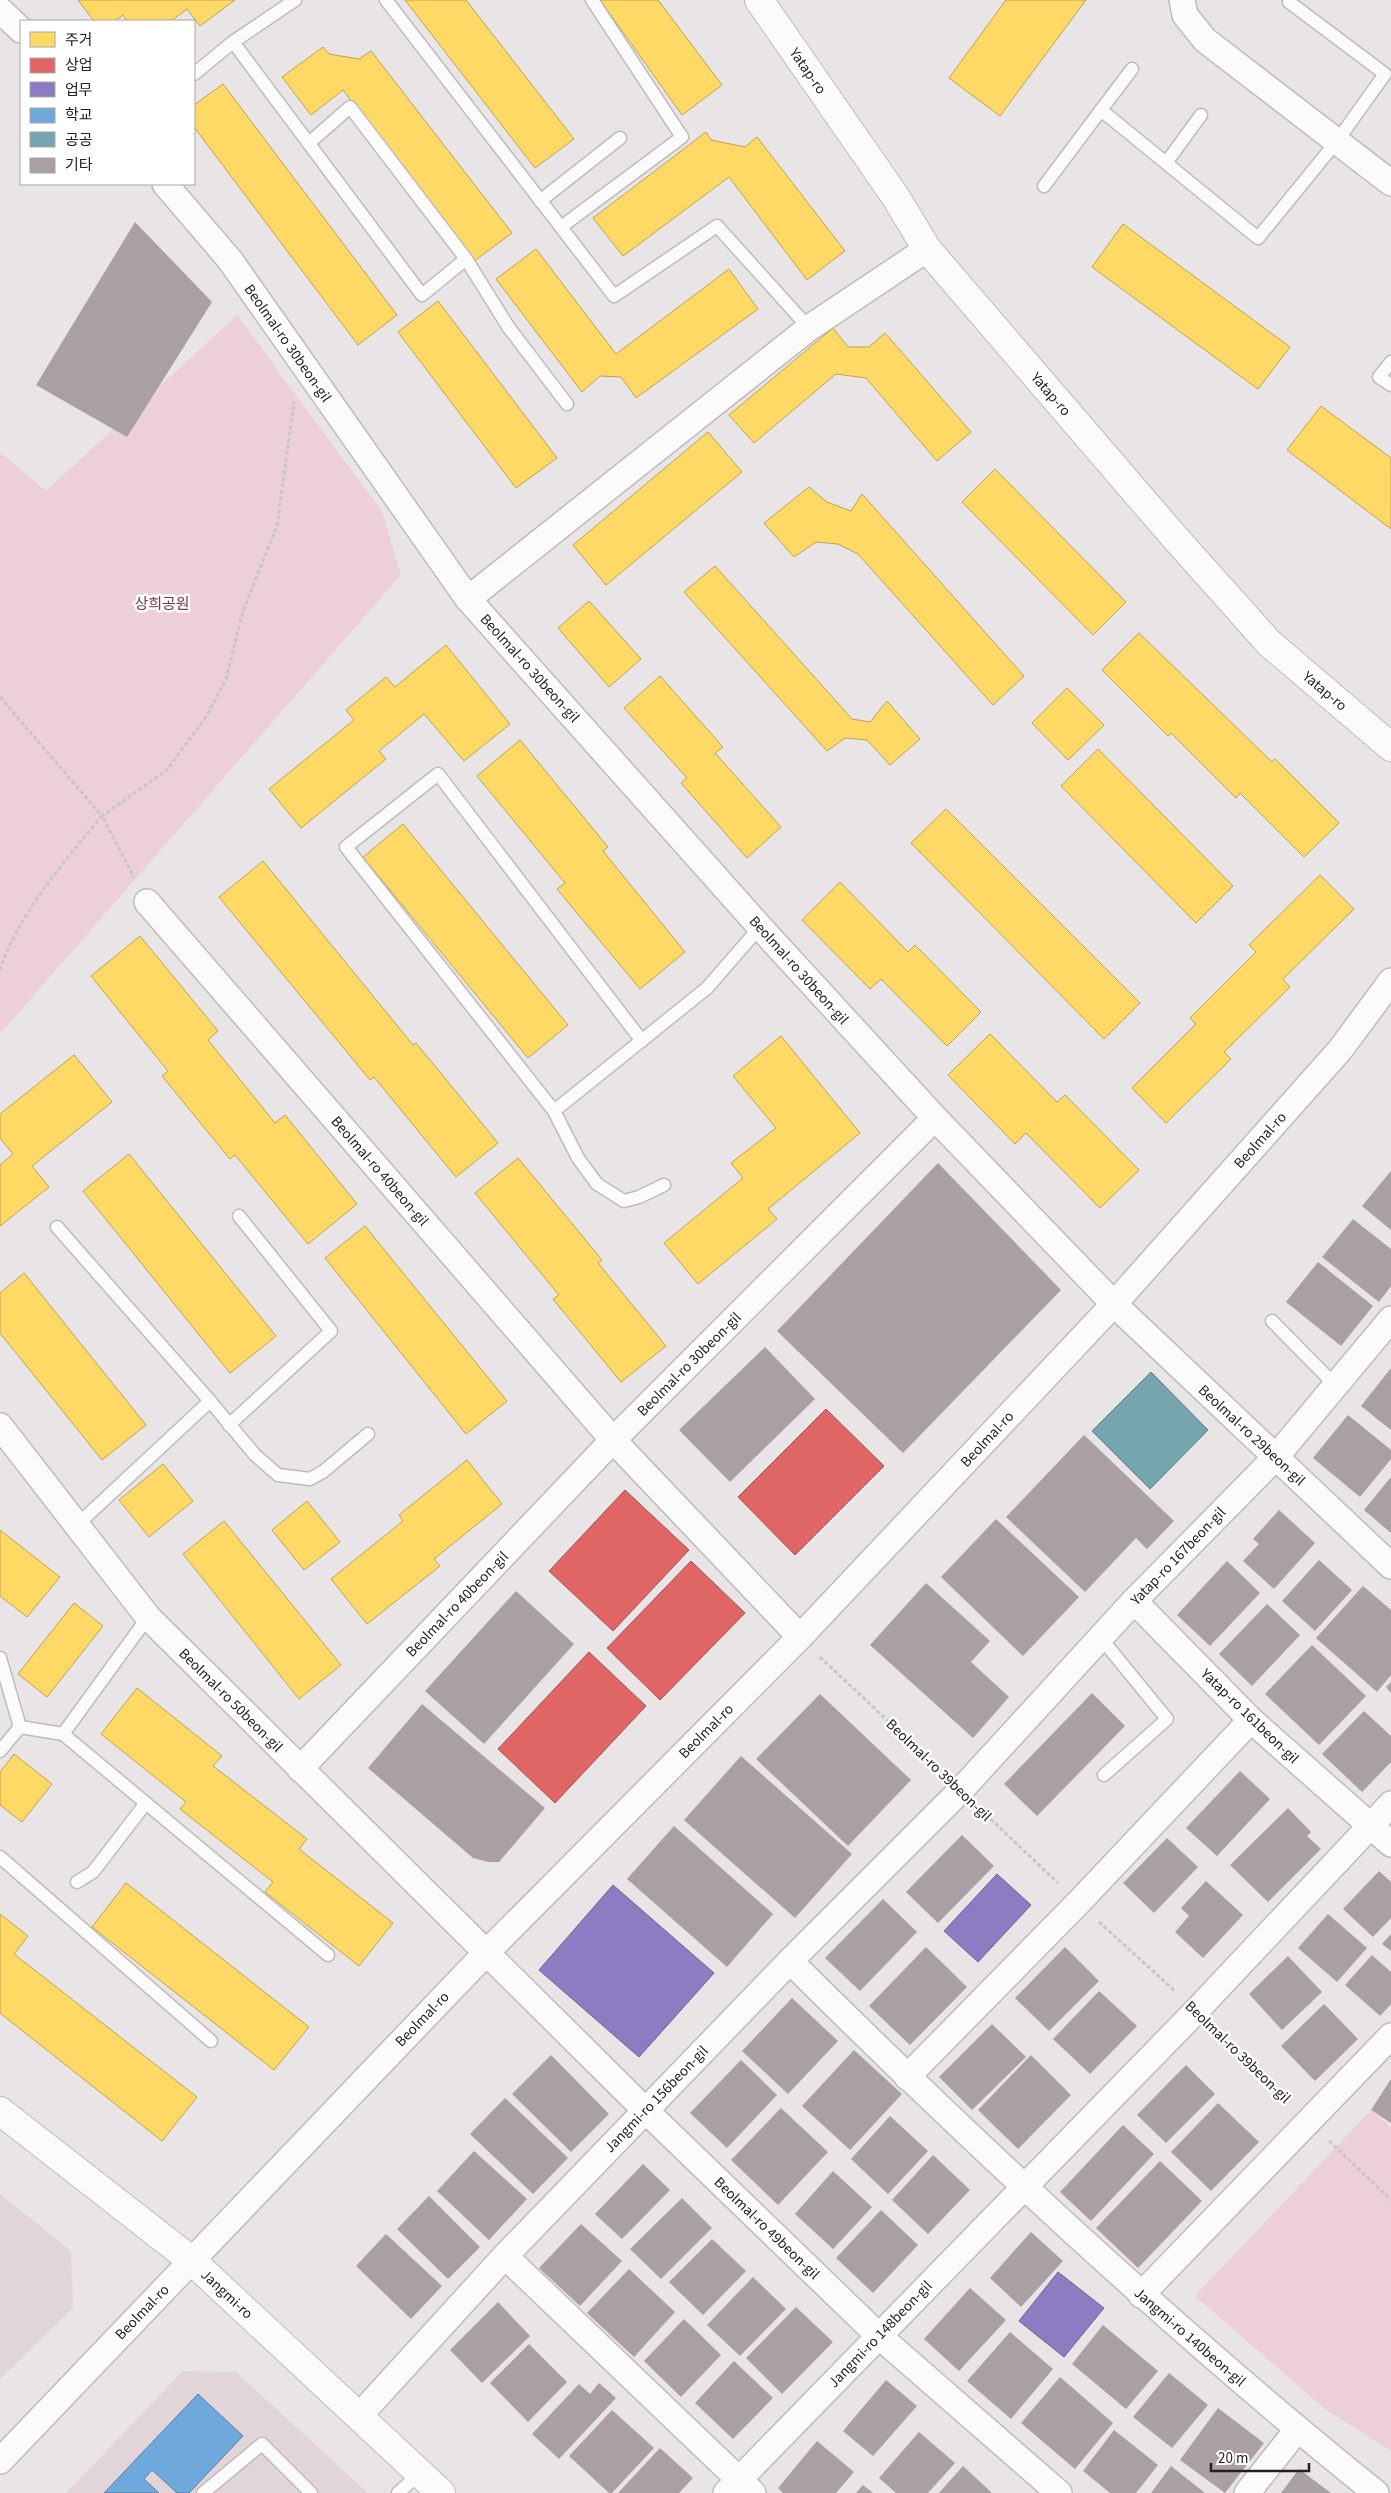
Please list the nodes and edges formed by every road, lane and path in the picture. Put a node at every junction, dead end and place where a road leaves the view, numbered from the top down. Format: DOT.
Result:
graph roads {
  1 [pos="294,0"];
  2 [pos="386,0"];
  3 [pos="592,0"];
  4 [pos="759,0"];
  5 [pos="1182,0"];
  6 [pos="1289,2"];
  7 [pos="0,10"];
  8 [pos="20,29"];
  9 [pos="233,42"];
  10 [pos="1132,69"];
  11 [pos="195,73"];
  12 [pos="1388,76"];
  13 [pos="1101,110"];
  14 [pos="1201,115"];
  15 [pos="620,138"];
  16 [pos="1336,141"];
  17 [pos="308,143"];
  18 [pos="1166,163"];
  19 [pos="1391,183"];
  20 [pos="167,185"];
  21 [pos="1044,186"];
  22 [pos="540,201"];
  23 [pos="561,227"];
  24 [pos="927,249"];
  25 [pos="466,259"];
  26 [pos="809,328"];
  27 [pos="301,362"];
  28 [pos="1391,362"];
  29 [pos="1391,385"];
  30 [pos="567,404"];
  31 [pos="468,599"];
  32 [pos="0,697"];
  33 [pos="1391,747"];
  34 [pos="102,816"];
  35 [pos="147,902"];
  36 [pos="760,927"];
  37 [pos="0,970"];
  38 [pos="1391,981"];
  39 [pos="642,1040"];
  40 [pos="554,1111"];
  41 [pos="935,1118"];
  42 [pos="664,1185"];
  43 [pos="239,1216"];
  44 [pos="56,1227"];
  45 [pos="1114,1304"];
  46 [pos="1391,1319"];
  47 [pos="1272,1321"];
  48 [pos="1336,1386"];
  49 [pos="210,1401"];
  50 [pos="230,1425"];
  51 [pos="0,1426"];
  52 [pos="368,1434"];
  53 [pos="613,1440"];
  54 [pos="1275,1458"];
  55 [pos="76,1526"];
  56 [pos="1391,1566"];
  57 [pos="1134,1601"];
  58 [pos="148,1617"];
  59 [pos="800,1637"];
  60 [pos="1100,1637"];
  61 [pos="0,1658"];
  62 [pos="1250,1720"];
  63 [pos="20,1727"];
  64 [pos="63,1734"];
  65 [pos="0,1751"];
  66 [pos="300,1769"];
  67 [pos="1104,1775"];
  68 [pos="961,1790"];
  69 [pos="146,1803"];
  70 [pos="1391,1804"];
  71 [pos="1370,1827"];
  72 [pos="1391,1844"];
  73 [pos="0,1857"];
  74 [pos="77,1882"];
  75 [pos="1078,1903"];
  76 [pos="486,1953"];
  77 [pos="328,1955"];
  78 [pos="790,1961"];
  79 [pos="1196,2011"];
  80 [pos="1391,2036"];
  81 [pos="211,2041"];
  82 [pos="907,2077"];
  83 [pos="645,2110"];
  84 [pos="0,2111"];
  85 [pos="1308,2121"];
  86 [pos="1023,2188"];
  87 [pos="1391,2200"];
  88 [pos="505,2256"];
  89 [pos="191,2260"];
  90 [pos="1140,2295"];
  91 [pos="878,2336"];
  92 [pos="359,2416"];
  93 [pos="1297,2430"];
  94 [pos="0,2461"];
  95 [pos="420,2473"];
  96 [pos="739,2489"];
  97 [pos="203,2493"];
  98 [pos="311,2493"];
  99 [pos="398,2493"];
  100 [pos="441,2493"];
  101 [pos="1059,2493"];
  102 [pos="1247,2493"];
  103 [pos="1376,2493"];
  1 -- 9 [label="lane"];
  2 -- 22 [label="lane"];
  3 -- 23 [label="lane"];
  4 -- 24 [label="street, Yatap-ro"];
  5 -- 16 [label="street"];
  6 -- 12 [label="lane"];
  7 -- 8 [label="street"];
  9 -- 11 [label="lane"];
  9 -- 17 [label="lane"];
  10 -- 13 [label="lane"];
  12 -- 16 [label="lane"];
  13 -- 18 [label="lane"];
  13 -- 21 [label="lane"];
  14 -- 18 [label="lane"];
  15 -- 22 [label="lane"];
  16 -- 18 [label="lane"];
  16 -- 19 [label="street"];
  17 -- 25 [label="lane"];
  17 -- 25 [label="lane"];
  20 -- 27 [label="street, Beolmal-ro 30beon-gil"];
  22 -- 23 [label="lane"];
  23 -- 26 [label="lane"];
  24 -- 26 [label="street"];
  24 -- 33 [label="street, Yatap-ro"];
  25 -- 30 [label="lane"];
  26 -- 31 [label="street"];
  27 -- 31 [label="street, Beolmal-ro 30beon-gil"];
  27 -- 34 [label="path"];
  28 -- 29 [label="lane"];
  31 -- 36 [label="street, Beolmal-ro 30beon-gil"];
  32 -- 34 [label="path"];
  34 -- 35 [label="path"];
  34 -- 37 [label="path"];
  35 -- 53 [label="street, Beolmal-ro 40beon-gil"];
  36 -- 39 [label="lane"];
  36 -- 41 [label="street, Beolmal-ro 30beon-gil"];
  38 -- 45 [label="street, Beolmal-ro"];
  39 -- 40 [label="lane"];
  39 -- 40 [label="lane"];
  40 -- 42 [label="lane"];
  41 -- 45 [label="street, Beolmal-ro 30beon-gil"];
  41 -- 53 [label="street, Beolmal-ro 30beon-gil"];
  43 -- 50 [label="lane"];
  44 -- 49 [label="lane"];
  45 -- 54 [label="street, Beolmal-ro 29beon-gil"];
  45 -- 59 [label="street, Beolmal-ro"];
  46 -- 48 [label="street, Yatap-ro 167beon-gil"];
  47 -- 48 [label="lane"];
  48 -- 54 [label="street, Yatap-ro 167beon-gil"];
  49 -- 50 [label="lane"];
  49 -- 55 [label="lane"];
  50 -- 52 [label="lane"];
  51 -- 55 [label="street, Beolmal-ro 50beon-gil"];
  53 -- 59 [label="street, Beolmal-ro 40beon-gil"];
  53 -- 66 [label="street, Beolmal-ro 40beon-gil"];
  54 -- 56 [label="street, Beolmal-ro 29beon-gil"];
  54 -- 57 [label="street, Yatap-ro 167beon-gil"];
  55 -- 58 [label="street, Beolmal-ro 50beon-gil"];
  57 -- 60 [label="street, Yatap-ro 167beon-gil"];
  57 -- 62 [label="street, Yatap-ro 161beon-gil"];
  58 -- 64 [label="lane"];
  58 -- 66 [label="street, Beolmal-ro 50beon-gil"];
  59 -- 68 [label="path, Beolmal-ro 39beon-gil"];
  59 -- 76 [label="street, Beolmal-ro"];
  60 -- 67 [label="lane"];
  60 -- 68 [label="street, Yatap-ro 167beon-gil"];
  61 -- 63 [label="lane"];
  62 -- 71 [label="street, Yatap-ro 161beon-gil"];
  62 -- 75 [label="street"];
  63 -- 64 [label="lane"];
  63 -- 65 [label="lane"];
  64 -- 69 [label="lane"];
  66 -- 76 [label="street, Beolmal-ro 50beon-gil"];
  68 -- 75 [label="path, Beolmal-ro 39beon-gil"];
  68 -- 78 [label="street, Jangmi-ro 156beon-gil"];
  69 -- 74 [label="lane"];
  69 -- 77 [label="lane"];
  70 -- 71 [label="street"];
  71 -- 72 [label="street, Yatap-ro 161beon-gil"];
  71 -- 79 [label="street"];
  73 -- 81 [label="lane"];
  75 -- 79 [label="path, Beolmal-ro 39beon-gil"];
  75 -- 82 [label="street"];
  76 -- 83 [label="street, Beolmal-ro 49beon-gil"];
  76 -- 89 [label="street, Beolmal-ro"];
  78 -- 82 [label="street"];
  78 -- 83 [label="street, Jangmi-ro 156beon-gil"];
  79 -- 85 [label="path, Beolmal-ro 39beon-gil"];
  79 -- 86 [label="street, Jangmi-ro 148beon-gil"];
  80 -- 85 [label="street"];
  82 -- 86 [label="street"];
  83 -- 88 [label="street, Jangmi-ro 156beon-gil"];
  83 -- 91 [label="street, Beolmal-ro 49beon-gil"];
  84 -- 89 [label="street, Jangmi-ro"];
  85 -- 87 [label="path, Beolmal-ro 39beon-gil"];
  85 -- 90 [label="street"];
  86 -- 90 [label="street, Jangmi-ro 140beon-gil"];
  86 -- 91 [label="street, Jangmi-ro 148beon-gil"];
  88 -- 92 [label="street, Jangmi-ro 156beon-gil"];
  88 -- 96 [label="street, Jangmi-ro 148beon-gil"];
  89 -- 92 [label="street, Jangmi-ro"];
  89 -- 94 [label="street, Beolmal-ro"];
  90 -- 93 [label="street, Jangmi-ro 140beon-gil"];
  91 -- 96 [label="street, Jangmi-ro 148beon-gil"];
  91 -- 101 [label="street, Beolmal-ro 49beon-gil"];
  92 -- 95 [label="street, Jangmi-ro"];
  93 -- 102 [label="street"];
  93 -- 103 [label="street, Jangmi-ro 140beon-gil"];
  95 -- 99 [label="lane"];
  95 -- 100 [label="street, Jangmi-ro"];
  97 -- 98 [label="lane"];
}
